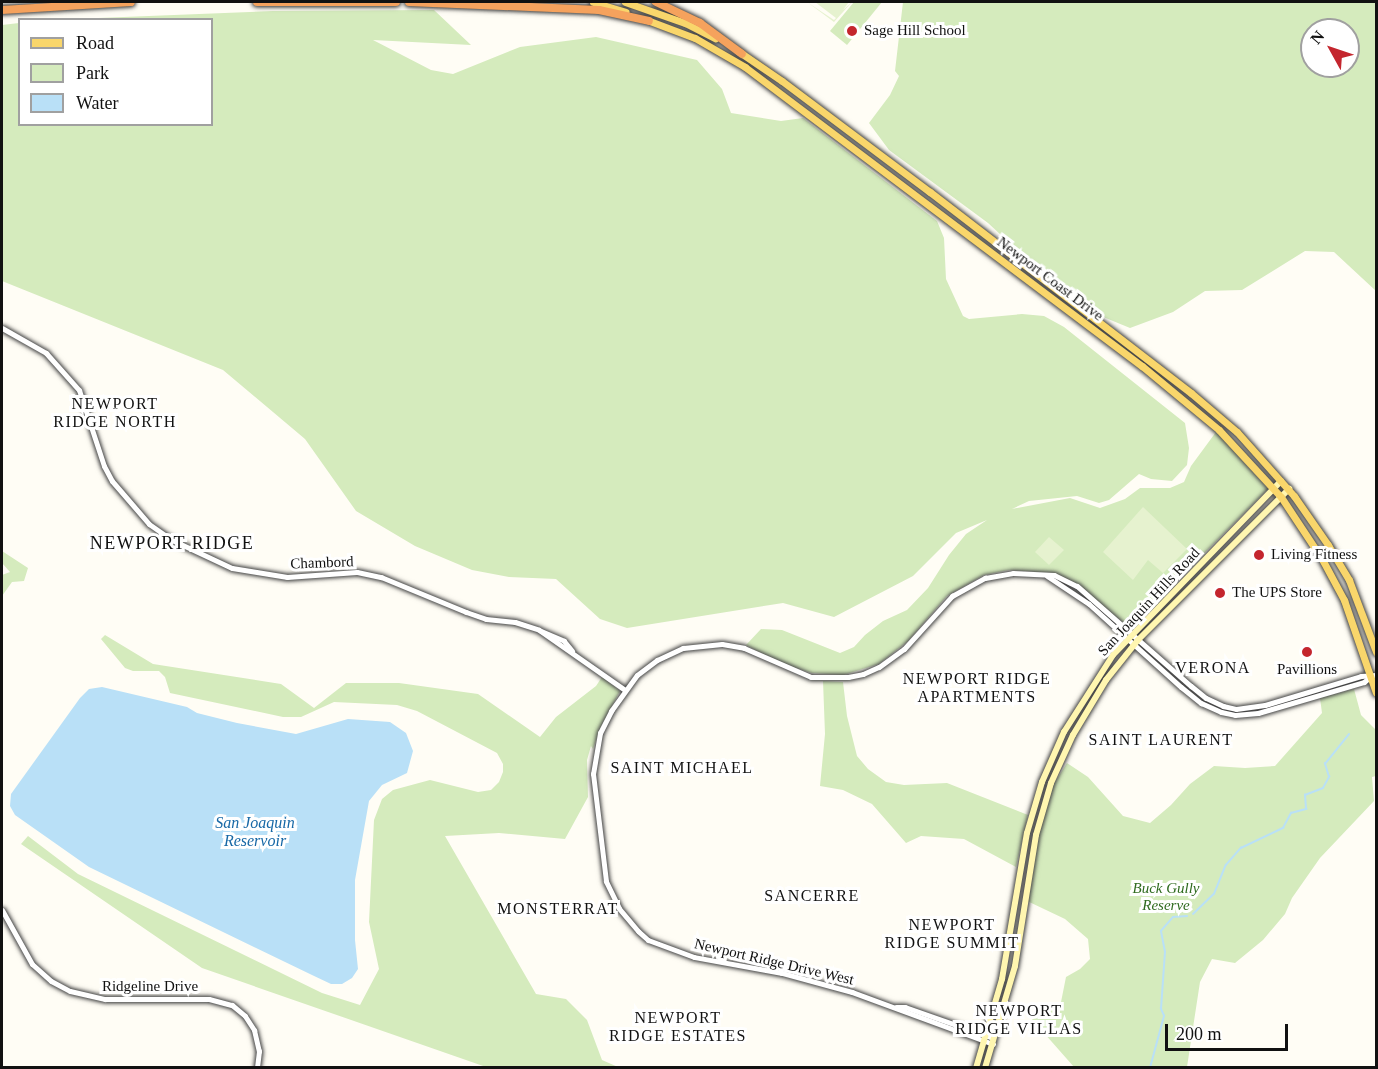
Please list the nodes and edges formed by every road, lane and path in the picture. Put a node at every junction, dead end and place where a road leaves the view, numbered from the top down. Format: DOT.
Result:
graph roads {
  1 [pos="131,2"];
  2 [pos="258,2"];
  3 [pos="396,2"];
  4 [pos="409,2"];
  5 [pos="593,2"];
  6 [pos="625,2"];
  7 [pos="656,2"];
  8 [pos="2,10"];
  9 [pos="650,21"];
  10 [pos="742,54"];
  11 [pos="2,328"];
  12 [pos="1281,481"];
  13 [pos="1274,488"];
  14 [pos="1289,489"];
  15 [pos="1281,497"];
  16 [pos="1130,637"];
  17 [pos="1136,643"];
  18 [pos="1377,652"];
  19 [pos="1374,675"];
  20 [pos="625,690"];
  21 [pos="1377,693"];
  22 [pos="2,910"];
  23 [pos="986,1039"];
  24 [pos="994,1041"];
  25 [pos="256,1068"];
  26 [pos="976,1068"];
  27 [pos="985,1068"];
  1 -- 8 [label="highway"];
  2 -- 3 [label="highway"];
  4 -- 9 [label="highway"];
  5 -- 9 [label="main road, Newport Coast Drive"];
  6 -- 10 [label="main road, Newport Coast Drive"];
  7 -- 10 [label="highway"];
  9 -- 13 [label="main road, Newport Coast Drive"];
  10 -- 12 [label="main road, Newport Coast Drive"];
  11 -- 20 [label="street, Chambord"];
  12 -- 13 [label="main road, San Joaquin Hills Road"];
  12 -- 14 [label="main road, Newport Coast Drive"];
  13 -- 15 [label="main road, Newport Coast Drive"];
  13 -- 16 [label="main road, San Joaquin Hills Road"];
  14 -- 15 [label="main road, San Joaquin Hills Road"];
  14 -- 18 [label="main road, Newport Coast Drive"];
  15 -- 17 [label="main road, San Joaquin Hills Road"];
  15 -- 19 [label="main road, Newport Coast Drive"];
  16 -- 17 [label="street"];
  16 -- 20 [label="street"];
  16 -- 23 [label="main road, San Joaquin Hills Road"];
  17 -- 19 [label="street"];
  17 -- 24 [label="main road, San Joaquin Hills Road"];
  19 -- 21 [label="main road, Newport Coast Drive"];
  20 -- 23 [label="street, Newport Ridge Drive West"];
  22 -- 25 [label="street, Ridgeline Drive"];
  23 -- 24 [label="street, Newport Ridge Drive West"];
  23 -- 26 [label="main road, San Joaquin Hills Road"];
  24 -- 27 [label="main road, San Joaquin Hills Road"];
}
